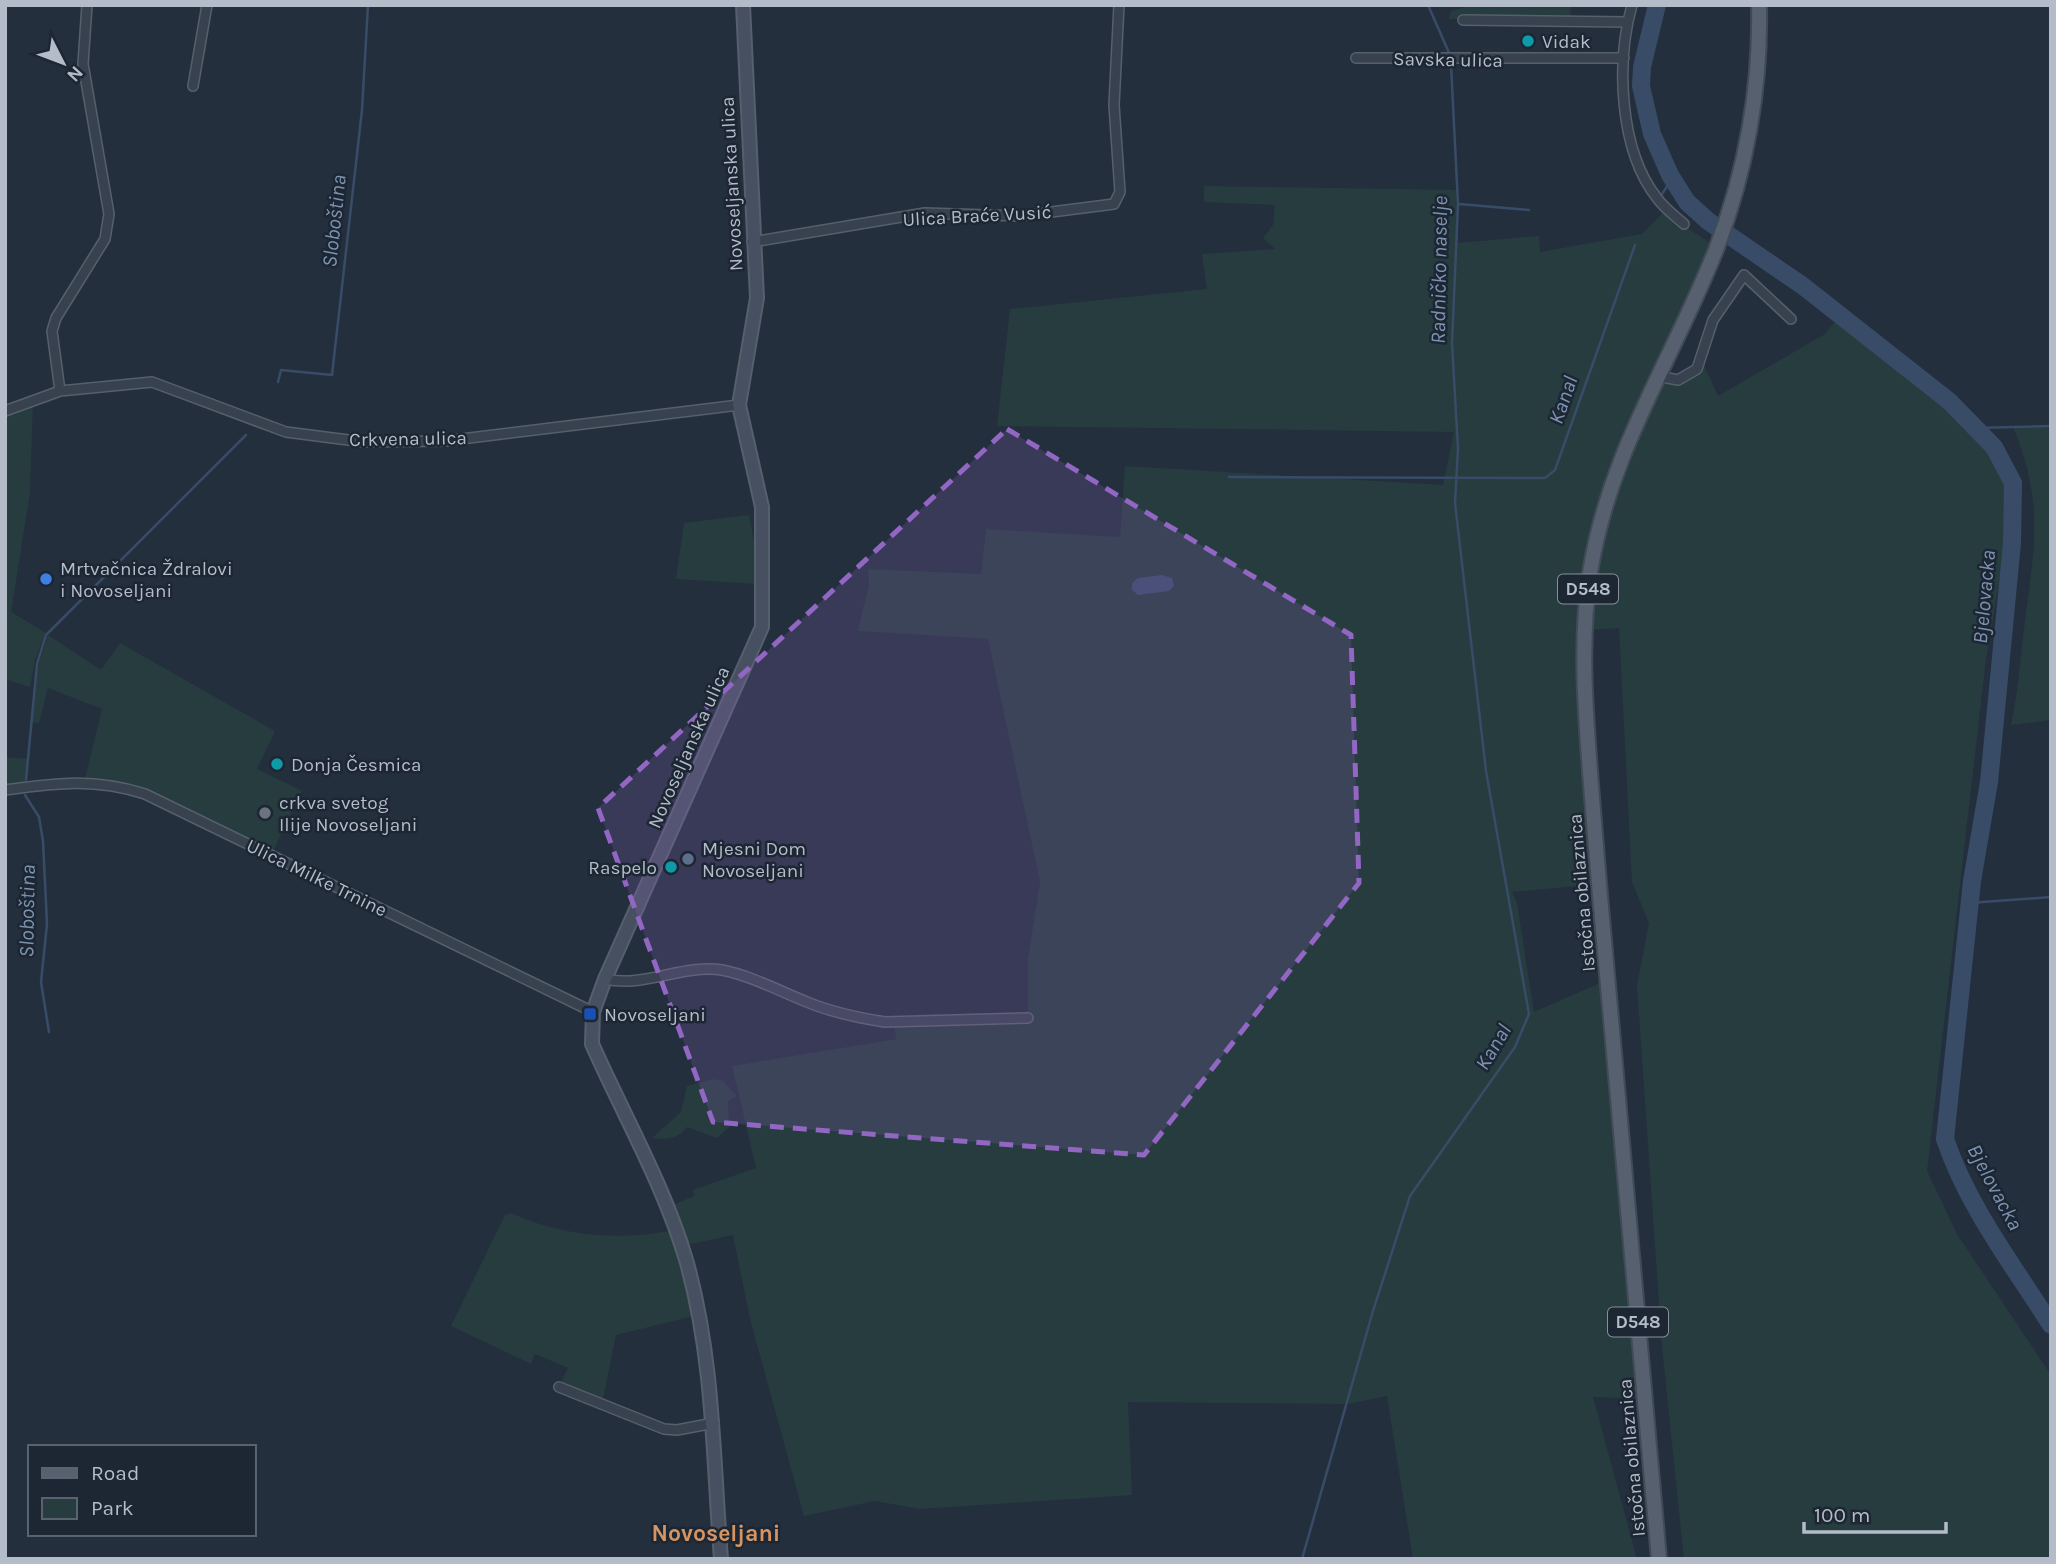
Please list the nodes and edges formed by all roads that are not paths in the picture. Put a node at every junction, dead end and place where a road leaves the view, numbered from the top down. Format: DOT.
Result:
graph roads {
  1 [pos="87,5"];
  2 [pos="207,5"];
  3 [pos="743,5"];
  4 [pos="1119,5"];
  5 [pos="1632,5"];
  6 [pos="1759,5"];
  7 [pos="1462,20"];
  8 [pos="1627,22"];
  9 [pos="1356,58"];
  10 [pos="1624,58"];
  11 [pos="193,86"];
  12 [pos="1684,224"];
  13 [pos="752,243"];
  14 [pos="1791,319"];
  15 [pos="1657,376"];
  16 [pos="60,391"];
  17 [pos="739,405"];
  18 [pos="5,411"];
  19 [pos="5,790"];
  20 [pos="605,979"];
  21 [pos="593,1012"];
  22 [pos="1028,1018"];
  23 [pos="559,1387"];
  24 [pos="714,1423"];
  25 [pos="721,1559"];
  26 [pos="1659,1559"];
  1 -- 16 [label="street"];
  2 -- 11 [label="street"];
  3 -- 13 [label="main road, Novoseljanska ulica"];
  4 -- 13 [label="street, Ulica Braće Vusić"];
  5 -- 8 [label="street"];
  6 -- 15 [label="main road, Istočna obilaznica / D548"];
  7 -- 8 [label="street"];
  8 -- 10 [label="street"];
  9 -- 10 [label="street, Savska ulica"];
  10 -- 12 [label="street"];
  13 -- 17 [label="main road, Novoseljanska ulica"];
  14 -- 15 [label="street"];
  15 -- 26 [label="main road, Istočna obilaznica / D548"];
  16 -- 17 [label="street, Crkvena ulica"];
  16 -- 18 [label="street, Crkvena ulica"];
  17 -- 20 [label="main road, Novoseljanska ulica"];
  19 -- 21 [label="street, Ulica Milke Trnine"];
  20 -- 21 [label="main road, Novoseljanska ulica"];
  20 -- 22 [label="street"];
  21 -- 24 [label="main road, Novoseljanska ulica"];
  23 -- 24 [label="street"];
  24 -- 25 [label="main road, Novoseljanska ulica"];
}
